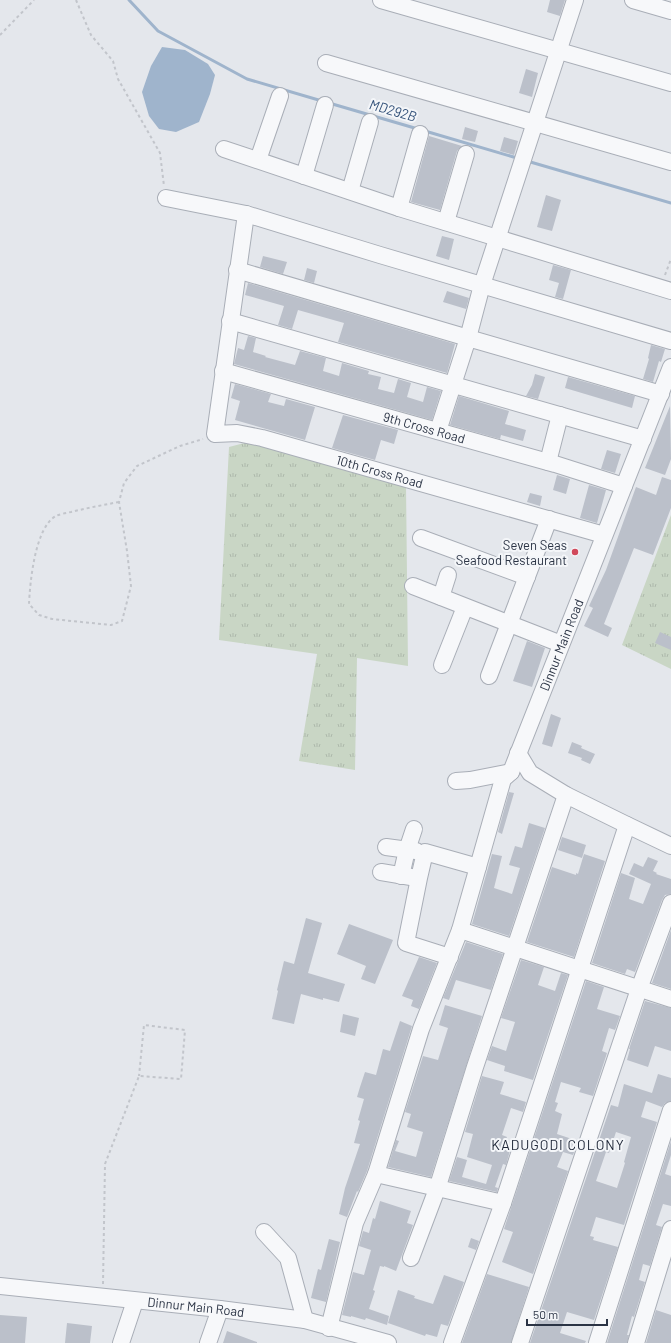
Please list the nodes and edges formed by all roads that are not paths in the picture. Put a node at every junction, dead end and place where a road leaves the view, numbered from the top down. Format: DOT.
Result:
graph roads {
  1 [pos="381,0"];
  2 [pos="574,0"];
  3 [pos="633,0"];
  4 [pos="671,11"];
  5 [pos="558,51"];
  6 [pos="326,63"];
  7 [pos="671,83"];
  8 [pos="280,96"];
  9 [pos="325,105"];
  10 [pos="370,122"];
  11 [pos="535,123"];
  12 [pos="420,134"];
  13 [pos="224,149"];
  14 [pos="466,154"];
  15 [pos="258,160"];
  16 [pos="671,162"];
  17 [pos="304,176"];
  18 [pos="350,191"];
  19 [pos="166,198"];
  20 [pos="398,208"];
  21 [pos="246,214"];
  22 [pos="446,222"];
  23 [pos="498,238"];
  24 [pos="237,270"];
  25 [pos="482,285"];
  26 [pos="666,289"];
  27 [pos="230,321"];
  28 [pos="468,338"];
  29 [pos="671,341"];
  30 [pos="671,367"];
  31 [pos="223,371"];
  32 [pos="453,384"];
  33 [pos="661,394"];
  34 [pos="560,415"];
  35 [pos="438,431"];
  36 [pos="643,439"];
  37 [pos="548,462"];
  38 [pos="624,486"];
  39 [pos="550,519"];
  40 [pos="604,535"];
  41 [pos="421,538"];
  42 [pos="448,575"];
  43 [pos="527,577"];
  44 [pos="413,586"];
  45 [pos="441,597"];
  46 [pos="465,606"];
  47 [pos="509,624"];
  48 [pos="561,644"];
  49 [pos="442,665"];
  50 [pos="489,676"];
  51 [pos="518,753"];
  52 [pos="511,772"];
  53 [pos="456,781"];
  54 [pos="566,795"];
  55 [pos="627,825"];
  56 [pos="414,829"];
  57 [pos="671,846"];
  58 [pos="386,847"];
  59 [pos="407,850"];
  60 [pos="425,852"];
  61 [pos="478,867"];
  62 [pos="382,872"];
  63 [pos="401,876"];
  64 [pos="419,878"];
  65 [pos="671,904"];
  66 [pos="460,930"];
  67 [pos="515,948"];
  68 [pos="450,957"];
  69 [pos="580,969"];
  70 [pos="639,988"];
  71 [pos="671,999"];
  72 [pos="671,1110"];
  73 [pos="376,1174"];
  74 [pos="437,1189"];
  75 [pos="502,1203"];
  76 [pos="671,1229"];
  77 [pos="264,1232"];
  78 [pos="411,1258"];
  79 [pos="0,1286"];
  80 [pos="135,1301"];
  81 [pos="220,1309"];
  82 [pos="305,1320"];
  83 [pos="328,1328"];
  84 [pos="121,1343"];
  85 [pos="208,1343"];
  86 [pos="388,1343"];
  87 [pos="452,1343"];
  88 [pos="520,1343"];
  89 [pos="597,1343"];
  90 [pos="636,1343"];
  1 -- 5 [label="street"];
  2 -- 5 [label="street"];
  3 -- 4 [label="street"];
  5 -- 7 [label="street"];
  5 -- 11 [label="street"];
  6 -- 11 [label="street"];
  8 -- 15 [label="street"];
  9 -- 17 [label="street"];
  10 -- 18 [label="street"];
  11 -- 16 [label="street"];
  11 -- 23 [label="street"];
  12 -- 20 [label="street"];
  13 -- 15 [label="street"];
  14 -- 22 [label="street"];
  15 -- 17 [label="street"];
  17 -- 18 [label="street"];
  18 -- 20 [label="street"];
  19 -- 21 [label="street"];
  20 -- 22 [label="street"];
  21 -- 24 [label="street"];
  21 -- 25 [label="street"];
  22 -- 23 [label="street"];
  23 -- 25 [label="street"];
  23 -- 26 [label="street"];
  24 -- 27 [label="street"];
  24 -- 28 [label="street"];
  25 -- 28 [label="street"];
  25 -- 29 [label="street"];
  27 -- 31 [label="street"];
  27 -- 32 [label="street"];
  28 -- 32 [label="street"];
  28 -- 33 [label="street"];
  30 -- 33 [label="street, Dinnur Main Road"];
  31 -- 35 [label="street, 9th Cross Road"];
  31 -- 39 [label="street, 10th Cross Road"];
  32 -- 34 [label="street"];
  32 -- 35 [label="street"];
  33 -- 36 [label="street, Dinnur Main Road"];
  34 -- 36 [label="street"];
  34 -- 37 [label="street"];
  35 -- 37 [label="street, 9th Cross Road"];
  36 -- 38 [label="street, Dinnur Main Road"];
  37 -- 38 [label="street, 9th Cross Road"];
  38 -- 40 [label="street, Dinnur Main Road"];
  39 -- 40 [label="street, 10th Cross Road"];
  39 -- 43 [label="street"];
  40 -- 48 [label="street, Dinnur Main Road"];
  41 -- 43 [label="street"];
  42 -- 45 [label="street"];
  43 -- 47 [label="street"];
  44 -- 45 [label="street"];
  45 -- 46 [label="street"];
  46 -- 47 [label="street"];
  46 -- 49 [label="street"];
  47 -- 48 [label="street"];
  47 -- 50 [label="street"];
  48 -- 51 [label="street, Dinnur Main Road"];
  51 -- 52 [label="street, Dinnur Main Road"];
  51 -- 54 [label="street"];
  52 -- 53 [label="street"];
  52 -- 61 [label="street, Dinnur Main Road"];
  54 -- 55 [label="street"];
  54 -- 67 [label="street"];
  55 -- 57 [label="street"];
  55 -- 69 [label="street"];
  56 -- 59 [label="street"];
  58 -- 59 [label="street"];
  59 -- 60 [label="street"];
  59 -- 63 [label="street"];
  60 -- 61 [label="street"];
  60 -- 64 [label="street"];
  61 -- 66 [label="street, Dinnur Main Road"];
  62 -- 63 [label="street"];
  63 -- 64 [label="street"];
  64 -- 68 [label="street"];
  65 -- 70 [label="street"];
  66 -- 67 [label="street"];
  66 -- 68 [label="street, Dinnur Main Road"];
  67 -- 69 [label="street"];
  67 -- 74 [label="street"];
  68 -- 73 [label="street, Dinnur Main Road"];
  69 -- 70 [label="street"];
  69 -- 75 [label="street"];
  70 -- 71 [label="street"];
  70 -- 88 [label="street"];
  72 -- 89 [label="street"];
  73 -- 74 [label="street"];
  73 -- 83 [label="street, Dinnur Main Road"];
  74 -- 75 [label="street"];
  74 -- 78 [label="street"];
  75 -- 87 [label="street"];
  76 -- 90 [label="street"];
  77 -- 82 [label="street"];
  79 -- 80 [label="street, Dinnur Main Road"];
  80 -- 81 [label="street, Dinnur Main Road"];
  80 -- 84 [label="street"];
  81 -- 82 [label="street, Dinnur Main Road"];
  81 -- 85 [label="street"];
  82 -- 83 [label="street, Dinnur Main Road"];
  83 -- 86 [label="street, Dinnur Main Road"];
}
